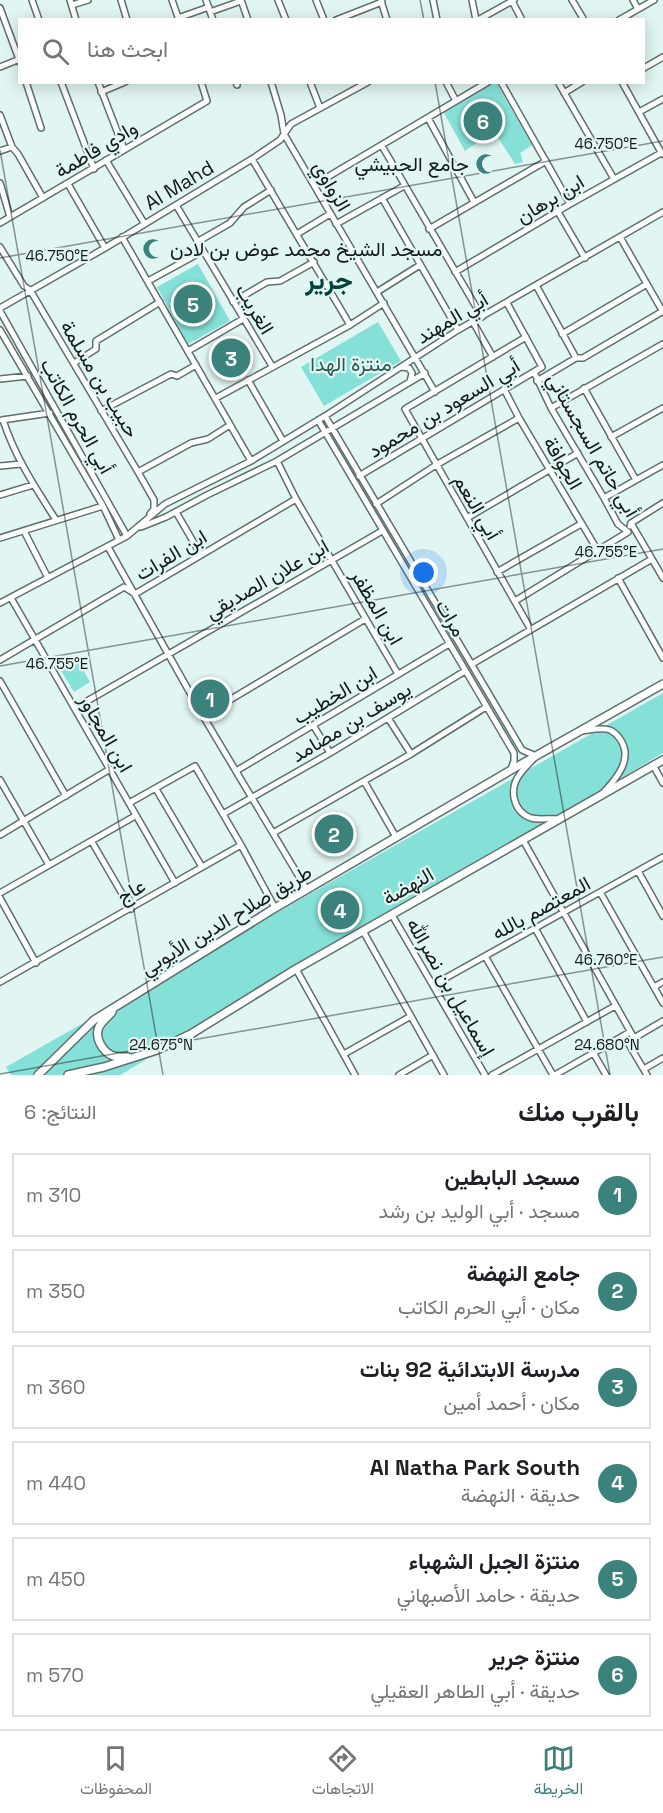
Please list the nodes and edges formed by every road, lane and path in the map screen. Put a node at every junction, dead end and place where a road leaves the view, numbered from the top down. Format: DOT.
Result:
graph roads {
  1 [pos="32,0"];
  2 [pos="88,0"];
  3 [pos="121,0"];
  4 [pos="172,0"];
  5 [pos="206,0"];
  6 [pos="278,0"];
  7 [pos="316,0"];
  8 [pos="433,0"];
  9 [pos="472,0"];
  10 [pos="572,0"];
  11 [pos="633,0"];
  12 [pos="654,0"];
  13 [pos="241,1"];
  14 [pos="381,1"];
  15 [pos="513,1"];
  16 [pos="71,3"];
  17 [pos="0,8"];
  18 [pos="638,9"];
  19 [pos="209,10"];
  20 [pos="38,18"];
  21 [pos="75,18"];
  22 [pos="126,18"];
  23 [pos="178,18"];
  24 [pos="181,18"];
  25 [pos="212,18"];
  26 [pos="247,18"];
  27 [pos="285,18"];
  28 [pos="323,18"];
  29 [pos="341,18"];
  30 [pos="386,18"];
  31 [pos="437,18"];
  32 [pos="476,18"];
  33 [pos="481,18"];
  34 [pos="521,18"];
  35 [pos="583,18"];
  36 [pos="622,18"];
  37 [pos="18,57"];
  38 [pos="663,57"];
  39 [pos="18,60"];
  40 [pos="645,67"];
  41 [pos="0,68"];
  42 [pos="27,84"];
  43 [pos="62,84"];
  44 [pos="99,84"];
  45 [pos="119,84"];
  46 [pos="202,84"];
  47 [pos="272,84"];
  48 [pos="311,84"];
  49 [pos="353,84"];
  50 [pos="364,84"];
  51 [pos="447,84"];
  52 [pos="485,84"];
  53 [pos="502,84"];
  54 [pos="559,84"];
  55 [pos="579,84"];
  56 [pos="623,84"];
  57 [pos="355,89"];
  58 [pos="101,92"];
  59 [pos="564,93"];
  60 [pos="663,99"];
  61 [pos="456,101"];
  62 [pos="320,108"];
  63 [pos="639,112"];
  64 [pos="0,115"];
  65 [pos="428,118"];
  66 [pos="41,128"];
  67 [pos="284,134"];
  68 [pos="660,142"];
  69 [pos="382,146"];
  70 [pos="12,147"];
  71 [pos="124,149"];
  72 [pos="0,151"];
  73 [pos="662,154"];
  74 [pos="252,159"];
  75 [pos="106,160"];
  76 [pos="546,161"];
  77 [pos="94,169"];
  78 [pos="614,179"];
  79 [pos="0,183"];
  80 [pos="68,184"];
  81 [pos="314,185"];
  82 [pos="404,186"];
  83 [pos="271,190"];
  84 [pos="43,198"];
  85 [pos="382,198"];
  86 [pos="474,202"];
  87 [pos="570,204"];
  88 [pos="176,205"];
  89 [pos="558,212"];
  90 [pos="663,212"];
  91 [pos="330,214"];
  92 [pos="10,217"];
  93 [pos="0,223"];
  94 [pos="144,223"];
  95 [pos="336,224"];
  96 [pos="429,229"];
  97 [pos="297,234"];
  98 [pos="122,237"];
  99 [pos="620,237"];
  100 [pos="197,242"];
  101 [pos="0,246"];
  102 [pos="105,248"];
  103 [pos="203,252"];
  104 [pos="585,258"];
  105 [pos="314,262"];
  106 [pos="420,266"];
  107 [pos="456,272"];
  108 [pos="148,281"];
  109 [pos="647,284"];
  110 [pos="537,287"];
  111 [pos="30,290"];
  112 [pos="377,292"];
  113 [pos="160,302"];
  114 [pos="233,302"];
  115 [pos="384,303"];
  116 [pos="507,303"];
  117 [pos="0,309"];
  118 [pos="663,311"];
  119 [pos="482,317"];
  120 [pos="243,319"];
  121 [pos="473,322"];
  122 [pos="350,325"];
  123 [pos="0,330"];
  124 [pos="459,330"];
  125 [pos="562,334"];
  126 [pos="526,337"];
  127 [pos="663,344"];
  128 [pos="188,351"];
  129 [pos="493,357"];
  130 [pos="416,358"];
  131 [pos="576,358"];
  132 [pos="74,363"];
  133 [pos="196,365"];
  134 [pos="272,366"];
  135 [pos="401,367"];
  136 [pos="534,372"];
  137 [pos="425,373"];
  138 [pos="28,376"];
  139 [pos="0,379"];
  140 [pos="249,380"];
  141 [pos="537,381"];
  142 [pos="410,382"];
  143 [pos="584,388"];
  144 [pos="504,389"];
  145 [pos="435,392"];
  146 [pos="216,398"];
  147 [pos="551,408"];
  148 [pos="663,408"];
  149 [pos="101,411"];
  150 [pos="50,413"];
  151 [pos="325,416"];
  152 [pos="519,418"];
  153 [pos="2,420"];
  154 [pos="318,420"];
  155 [pos="230,425"];
  156 [pos="333,429"];
  157 [pos="326,433"];
  158 [pos="611,437"];
  159 [pos="421,439"];
  160 [pos="283,441"];
  161 [pos="343,445"];
  162 [pos="336,450"];
  163 [pos="578,453"];
  164 [pos="251,461"];
  165 [pos="277,461"];
  166 [pos="21,464"];
  167 [pos="436,465"];
  168 [pos="663,465"];
  169 [pos="0,466"];
  170 [pos="550,470"];
  171 [pos="138,472"];
  172 [pos="359,476"];
  173 [pos="636,480"];
  174 [pos="33,485"];
  175 [pos="0,495"];
  176 [pos="604,498"];
  177 [pos="296,499"];
  178 [pos="376,504"];
  179 [pos="103,506"];
  180 [pos="662,506"];
  181 [pos="176,512"];
  182 [pos="467,518"];
  183 [pos="56,520"];
  184 [pos="631,523"];
  185 [pos="581,524"];
  186 [pos="137,528"];
  187 [pos="24,531"];
  188 [pos="382,531"];
  189 [pos="628,532"];
  190 [pos="127,536"];
  191 [pos="0,538"];
  192 [pos="119,540"];
  193 [pos="108,547"];
  194 [pos="598,551"];
  195 [pos="201,555"];
  196 [pos="332,558"];
  197 [pos="652,559"];
  198 [pos="496,572"];
  199 [pos="48,578"];
  200 [pos="618,578"];
  201 [pos="663,578"];
  202 [pos="135,594"];
  203 [pos="11,598"];
  204 [pos="514,601"];
  205 [pos="0,603"];
  206 [pos="366,619"];
  207 [pos="531,630"];
  208 [pos="35,639"];
  209 [pos="449,644"];
  210 [pos="168,653"];
  211 [pos="663,658"];
  212 [pos="0,660"];
  213 [pos="472,664"];
  214 [pos="465,671"];
  215 [pos="398,674"];
  216 [pos="0,681"];
  217 [pos="663,684"];
  218 [pos="486,707"];
  219 [pos="75,708"];
  220 [pos="203,716"];
  221 [pos="388,718"];
  222 [pos="313,725"];
  223 [pos="581,731"];
  224 [pos="514,737"];
  225 [pos="508,742"];
  226 [pos="330,753"];
  227 [pos="411,754"];
  228 [pos="536,756"];
  229 [pos="663,760"];
  230 [pos="653,765"];
  231 [pos="663,767"];
  232 [pos="110,769"];
  233 [pos="511,770"];
  234 [pos="236,771"];
  235 [pos="0,780"];
  236 [pos="661,780"];
  237 [pos="364,781"];
  238 [pos="156,789"];
  239 [pos="66,796"];
  240 [pos="599,796"];
  241 [pos="253,798"];
  242 [pos="129,803"];
  243 [pos="223,814"];
  244 [pos="135,816"];
  245 [pos="559,819"];
  246 [pos="24,820"];
  247 [pos="273,833"];
  248 [pos="0,835"];
  249 [pos="396,837"];
  250 [pos="523,840"];
  251 [pos="92,842"];
  252 [pos="241,845"];
  253 [pos="663,857"];
  254 [pos="50,865"];
  255 [pos="202,867"];
  256 [pos="638,871"];
  257 [pos="175,883"];
  258 [pos="307,890"];
  259 [pos="600,892"];
  260 [pos="0,893"];
  261 [pos="0,898"];
  262 [pos="275,908"];
  263 [pos="131,909"];
  264 [pos="563,912"];
  265 [pos="392,915"];
  266 [pos="663,916"];
  267 [pos="535,928"];
  268 [pos="363,931"];
  269 [pos="484,956"];
  270 [pos="36,963"];
  271 [pos="296,969"];
  272 [pos="0,982"];
  273 [pos="663,982"];
  274 [pos="433,985"];
  275 [pos="654,987"];
  276 [pos="663,1003"];
  277 [pos="118,1006"];
  278 [pos="615,1006"];
  279 [pos="411,1016"];
  280 [pos="663,1021"];
  281 [pos="587,1022"];
  282 [pos="627,1034"];
  283 [pos="538,1049"];
  284 [pos="344,1054"];
  285 [pos="594,1054"];
  286 [pos="433,1055"];
  287 [pos="136,1057"];
  288 [pos="663,1058"];
  289 [pos="644,1069"];
  290 [pos="37,1074"];
  291 [pos="68,1075"];
  292 [pos="356,1075"];
  293 [pos="399,1075"];
  294 [pos="444,1075"];
  295 [pos="485,1075"];
  296 [pos="492,1075"];
  297 [pos="554,1075"];
  298 [pos="606,1075"];
  299 [pos="647,1075"];
  1 -- 20 [label="street"];
  2 -- 16 [label="street"];
  3 -- 22 [label="street"];
  4 -- 23 [label="street"];
  5 -- 19 [label="street"];
  6 -- 27 [label="street"];
  7 -- 28 [label="street"];
  8 -- 31 [label="street"];
  9 -- 32 [label="street"];
  10 -- 35 [label="street"];
  11 -- 18 [label="street"];
  12 -- 18 [label="street"];
  13 -- 19 [label="street"];
  13 -- 26 [label="street"];
  14 -- 29 [label="street"];
  14 -- 30 [label="street"];
  15 -- 33 [label="street"];
  15 -- 34 [label="street"];
  16 -- 21 [label="street"];
  17 -- 37 [label="street"];
  18 -- 36 [label="street"];
  19 -- 24 [label="street"];
  19 -- 25 [label="street"];
  38 -- 40 [label="street"];
  39 -- 41 [label="street"];
  42 -- 66 [label="street"];
  43 -- 77 [label="street"];
  44 -- 58 [label="street"];
  45 -- 58 [label="street"];
  46 -- 71 [label="street, وادي فاطمة"];
  47 -- 67 [label="street, الزواوي"];
  48 -- 62 [label="street"];
  49 -- 57 [label="street"];
  50 -- 57 [label="street, Al Mahd"];
  51 -- 61 [label="street"];
  52 -- 61 [label="street"];
  53 -- 76 [label="street"];
  54 -- 59 [label="street"];
  55 -- 59 [label="street"];
  56 -- 63 [label="street"];
  57 -- 62 [label="street, Al Mahd"];
  58 -- 71 [label="street"];
  59 -- 78 [label="street"];
  60 -- 63 [label="street"];
  61 -- 65 [label="street"];
  62 -- 67 [label="street, Al Mahd"];
  63 -- 68 [label="street"];
  64 -- 70 [label="street"];
  65 -- 69 [label="street"];
  65 -- 86 [label="street"];
  67 -- 74 [label="street, Al Mahd"];
  67 -- 81 [label="street, الزواوي"];
  68 -- 73 [label="street"];
  69 -- 81 [label="street"];
  69 -- 82 [label="street"];
  70 -- 72 [label="street"];
  70 -- 84 [label="street"];
  71 -- 75 [label="street, وادي فاطمة"];
  73 -- 78 [label="street, ابن برهان"];
  74 -- 83 [label="street"];
  74 -- 88 [label="street, Al Mahd"];
  75 -- 77 [label="street, وادي فاطمة"];
  75 -- 94 [label="street"];
  76 -- 86 [label="street"];
  76 -- 87 [label="street"];
  77 -- 80 [label="street, وادي فاطمة"];
  78 -- 87 [label="street, ابن برهان"];
  79 -- 92 [label="street"];
  80 -- 84 [label="street, وادي فاطمة"];
  80 -- 102 [label="street"];
  81 -- 91 [label="street, الزواوي"];
  82 -- 85 [label="street"];
  82 -- 96 [label="street"];
  83 -- 97 [label="street"];
  83 -- 100 [label="street"];
  84 -- 92 [label="street, وادي فاطمة"];
  85 -- 95 [label="street"];
  85 -- 106 [label="street"];
  86 -- 96 [label="street"];
  87 -- 89 [label="street, ابن برهان"];
  88 -- 94 [label="street, Al Mahd"];
  88 -- 100 [label="street, الغريب"];
  89 -- 104 [label="street"];
  89 -- 107 [label="street, ابن برهان"];
  90 -- 99 [label="street, أبي المهند"];
  91 -- 95 [label="street, الزواوي"];
  91 -- 97 [label="street"];
  92 -- 93 [label="street, وادي فاطمة"];
  94 -- 98 [label="street, Al Mahd"];
  95 -- 112 [label="street, الزواوي"];
  96 -- 107 [label="street"];
  97 -- 105 [label="street"];
  98 -- 102 [label="street, Al Mahd"];
  98 -- 108 [label="street"];
  99 -- 104 [label="street, أبي المهند"];
  99 -- 109 [label="street"];
  100 -- 103 [label="street, الغريب"];
  101 -- 111 [label="street, حبيب بن مسلمة"];
  102 -- 111 [label="street, Al Mahd"];
  103 -- 108 [label="street"];
  103 -- 114 [label="street, الغريب"];
  104 -- 110 [label="street, أبي المهند"];
  105 -- 114 [label="street"];
  105 -- 122 [label="street"];
  106 -- 112 [label="street"];
  106 -- 124 [label="street"];
  107 -- 119 [label="street"];
  108 -- 113 [label="street"];
  109 -- 118 [label="street"];
  109 -- 125 [label="street"];
  110 -- 116 [label="street, أبي المهند"];
  110 -- 125 [label="street"];
  111 -- 117 [label="street, Al Mahd"];
  111 -- 132 [label="street, حبيب بن مسلمة"];
  112 -- 115 [label="street, الزواوي"];
  113 -- 128 [label="street"];
  113 -- 132 [label="street"];
  114 -- 120 [label="street, الغريب"];
  115 -- 122 [label="street"];
  115 -- 130 [label="street, الزواوي"];
  116 -- 119 [label="street, أبي المهند"];
  116 -- 126 [label="street, أبي السعود بن محمود"];
  117 -- 190 [label="street, أبي الحرم الكاتب"];
  118 -- 131 [label="street"];
  119 -- 121 [label="street, أبي المهند"];
  120 -- 128 [label="street"];
  120 -- 134 [label="street, الغريب"];
  121 -- 124 [label="street, أبي المهند"];
  121 -- 129 [label="street"];
  122 -- 134 [label="street"];
  123 -- 138 [label="street, أبي الحرم الكاتب"];
  124 -- 130 [label="street, أبي المهند"];
  125 -- 131 [label="street"];
  126 -- 129 [label="street"];
  126 -- 136 [label="street, أبي السعود بن محمود"];
  127 -- 143 [label="street"];
  128 -- 133 [label="street"];
  129 -- 145 [label="street"];
  130 -- 135 [label="street, أبي المهند"];
  130 -- 137 [label="street, الزواوي"];
  131 -- 141 [label="street"];
  132 -- 149 [label="street, حبيب بن مسلمة"];
  133 -- 146 [label="street"];
  133 -- 149 [label="street"];
  134 -- 140 [label="street"];
  135 -- 142 [label="street"];
  135 -- 151 [label="street, أبي المهند"];
  136 -- 141 [label="street, أبي حاتم السجستاني"];
  136 -- 144 [label="street, أبي السعود بن محمود"];
  137 -- 142 [label="street, أبي المهند"];
  137 -- 145 [label="street, الزواوي"];
  138 -- 139 [label="street"];
  138 -- 150 [label="street, أبي الحرم الكاتب"];
  140 -- 146 [label="street"];
  140 -- 160 [label="street"];
  141 -- 147 [label="street, أبي حاتم السجستاني"];
  142 -- 156 [label="street, أبي المهند"];
  143 -- 147 [label="street"];
  143 -- 158 [label="street"];
  144 -- 152 [label="street, الجوافة"];
  144 -- 159 [label="street, أبي السعود بن محمود"];
  145 -- 159 [label="street, أبي النعم"];
  146 -- 155 [label="street"];
  147 -- 163 [label="street, أبي حاتم السجستاني"];
  148 -- 158 [label="street"];
  149 -- 171 [label="street, حبيب بن مسلمة"];
  150 -- 153 [label="street"];
  150 -- 179 [label="street, أبي الحرم الكاتب"];
  151 -- 154 [label="street, أبي المهند"];
  151 -- 156 [label="street, مرات"];
  152 -- 167 [label="street"];
  152 -- 170 [label="street, الجوافة"];
  153 -- 166 [label="street"];
  154 -- 157 [label="street, مرات"];
  154 -- 160 [label="street, أبي المهند"];
  155 -- 164 [label="street"];
  155 -- 171 [label="street"];
  156 -- 157 [label="street, أبي المهند"];
  156 -- 161 [label="street, مرات"];
  157 -- 162 [label="street, مرات"];
  157 -- 165 [label="street, أبي المهند"];
  158 -- 173 [label="street"];
  159 -- 167 [label="street, أبي النعم"];
  159 -- 172 [label="street, أبي السعود بن محمود"];
  160 -- 164 [label="street, أبي المهند"];
  161 -- 162 [label="street"];
  161 -- 172 [label="street, مرات"];
  162 -- 188 [label="street, مرات"];
  163 -- 170 [label="street"];
  163 -- 176 [label="street, أبي حاتم السجستاني"];
  164 -- 186 [label="street, أبي المهند"];
  165 -- 177 [label="street, ابن المظفر"];
  165 -- 181 [label="street, أبي المهند"];
  166 -- 169 [label="street"];
  166 -- 174 [label="street"];
  167 -- 178 [label="street"];
  167 -- 182 [label="street, أبي النعم"];
  168 -- 173 [label="street"];
  170 -- 182 [label="street"];
  170 -- 185 [label="street, الجوافة"];
  171 -- 186 [label="street, حبيب بن مسلمة"];
  172 -- 178 [label="street, مرات"];
  173 -- 176 [label="street"];
  174 -- 175 [label="street"];
  174 -- 183 [label="street"];
  176 -- 189 [label="street, أبي حاتم السجستاني"];
  177 -- 195 [label="street, ابن الفرات"];
  177 -- 196 [label="street, ابن المظفر"];
  178 -- 213 [label="street, مرات"];
  179 -- 183 [label="street"];
  179 -- 192 [label="street, أبي الحرم الكاتب"];
  180 -- 184 [label="street"];
  181 -- 186 [label="street, أبي المهند"];
  181 -- 195 [label="street"];
  182 -- 198 [label="street, أبي النعم"];
  183 -- 187 [label="street"];
  184 -- 189 [label="street"];
  184 -- 197 [label="street, أبي حاتم السجستاني"];
  185 -- 194 [label="street, الجوافة"];
  185 -- 198 [label="street"];
  186 -- 190 [label="street, أبي المهند"];
  187 -- 191 [label="street"];
  187 -- 199 [label="street"];
  188 -- 196 [label="street, ابن علان الصديقي"];
  188 -- 209 [label="street, مرات"];
  189 -- 194 [label="street, أبي حاتم السجستاني"];
  190 -- 192 [label="street, أبي المهند"];
  192 -- 193 [label="street, أبي المهند"];
  193 -- 199 [label="street, أبي المهند"];
  193 -- 202 [label="street"];
  194 -- 204 [label="street, أبي حاتم السجستاني"];
  195 -- 202 [label="street, ابن الفرات"];
  196 -- 206 [label="street, ابن المظفر"];
  196 -- 210 [label="street, ابن علان الصديقي"];
  197 -- 200 [label="street"];
  197 -- 201 [label="street, أبي حاتم السجستاني"];
  198 -- 204 [label="street, أبي النعم"];
  199 -- 203 [label="street, أبي المهند"];
  200 -- 207 [label="street"];
  200 -- 211 [label="street"];
  202 -- 208 [label="street, ابن الفرات"];
  202 -- 210 [label="street"];
  203 -- 205 [label="street, أبي المهند"];
  203 -- 208 [label="street, ابن المجاور"];
  204 -- 207 [label="street, أبي النعم"];
  206 -- 215 [label="street, ابن المظفر"];
  206 -- 220 [label="street"];
  207 -- 213 [label="street"];
  208 -- 212 [label="street, ابن الفرات"];
  208 -- 219 [label="street, ابن المجاور"];
  209 -- 214 [label="street, مرات"];
  209 -- 215 [label="street, ابن الخطيب"];
  210 -- 219 [label="street, ابن علان الصديقي"];
  210 -- 220 [label="street"];
  213 -- 224 [label="street, مرات"];
  214 -- 218 [label="street, مرات"];
  214 -- 221 [label="street, يوسف بن مصامد"];
  215 -- 222 [label="street, ابن الخطيب"];
  216 -- 239 [label="street"];
  217 -- 223 [label="main road, طريق صلاح الدين الأيوبي"];
  218 -- 225 [label="street, مرات"];
  218 -- 227 [label="street"];
  219 -- 232 [label="street, ابن المجاور"];
  220 -- 234 [label="street"];
  221 -- 226 [label="street, يوسف بن مصامد"];
  221 -- 227 [label="street"];
  222 -- 226 [label="street"];
  222 -- 234 [label="street, ابن الخطيب"];
  223 -- 228 [label="main road, طريق صلاح الدين الأيوبي"];
  223 -- 240 [label="street"];
  224 -- 225 [label="street"];
  224 -- 228 [label="street, مرات"];
  225 -- 233 [label="street, مرات"];
  226 -- 241 [label="street, يوسف بن مصامد"];
  227 -- 237 [label="street"];
  228 -- 233 [label="main road, طريق صلاح الدين الأيوبي"];
  228 -- 245 [label="street"];
  229 -- 230 [label="main road, النهضة"];
  230 -- 236 [label="street"];
  230 -- 240 [label="main road, النهضة"];
  231 -- 236 [label="street"];
  232 -- 239 [label="street"];
  232 -- 242 [label="street, ابن المجاور"];
  233 -- 249 [label="main road, طريق صلاح الدين الأيوبي"];
  234 -- 241 [label="street"];
  235 -- 246 [label="street"];
  237 -- 247 [label="street"];
  237 -- 249 [label="street"];
  238 -- 242 [label="street"];
  238 -- 243 [label="street"];
  238 -- 255 [label="street"];
  239 -- 246 [label="street"];
  240 -- 245 [label="main road, النهضة"];
  241 -- 243 [label="street, يوسف بن مصامد"];
  241 -- 247 [label="street"];
  242 -- 244 [label="street, ابن المجاور"];
  243 -- 252 [label="street"];
  244 -- 251 [label="street"];
  244 -- 257 [label="street, ابن المجاور"];
  245 -- 250 [label="main road, النهضة"];
  246 -- 248 [label="street"];
  246 -- 254 [label="street"];
  247 -- 258 [label="street"];
  249 -- 258 [label="main road, طريق صلاح الدين الأيوبي"];
  250 -- 264 [label="street"];
  250 -- 265 [label="main road, النهضة"];
  251 -- 254 [label="street"];
  251 -- 263 [label="street"];
  252 -- 255 [label="street, عاج"];
  252 -- 262 [label="street"];
  253 -- 256 [label="street, المعتصم بالله"];
  254 -- 260 [label="street"];
  255 -- 257 [label="street, عاج"];
  256 -- 259 [label="street, المعتصم بالله"];
  256 -- 266 [label="street"];
  257 -- 263 [label="street, عاج"];
  258 -- 262 [label="main road, طريق صلاح الدين الأيوبي"];
  259 -- 264 [label="street, المعتصم بالله"];
  259 -- 275 [label="street"];
  261 -- 270 [label="street"];
  262 -- 277 [label="main road, طريق صلاح الدين الأيوبي"];
  263 -- 270 [label="street, عاج"];
  264 -- 267 [label="street, المعتصم بالله"];
  264 -- 278 [label="street"];
  265 -- 268 [label="main road, النهضة"];
  265 -- 274 [label="street, إسماعيل بن نصرالله"];
  267 -- 269 [label="street, المعتصم بالله"];
  267 -- 281 [label="street"];
  268 -- 271 [label="main road, النهضة"];
  268 -- 279 [label="street"];
  269 -- 274 [label="street, المعتصم بالله"];
  269 -- 283 [label="street"];
  270 -- 272 [label="street, عاج"];
  271 -- 284 [label="street"];
  271 -- 287 [label="main road, النهضة"];
  273 -- 275 [label="street"];
  274 -- 295 [label="street, إسماعيل بن نصرالله"];
  275 -- 276 [label="street"];
  277 -- 287 [label="main road"];
  277 -- 290 [label="main road, طريق صلاح الدين الأيوبي"];
  278 -- 281 [label="street"];
  278 -- 282 [label="street"];
  279 -- 284 [label="street"];
  279 -- 286 [label="street"];
  280 -- 282 [label="street"];
  281 -- 283 [label="street"];
  282 -- 285 [label="street"];
  282 -- 289 [label="street"];
  283 -- 296 [label="street"];
  283 -- 297 [label="street"];
  284 -- 292 [label="street"];
  285 -- 297 [label="street"];
  285 -- 298 [label="street"];
  286 -- 293 [label="street"];
  286 -- 294 [label="street"];
  287 -- 291 [label="main road, النهضة"];
  288 -- 289 [label="street"];
  289 -- 299 [label="street"];
}
